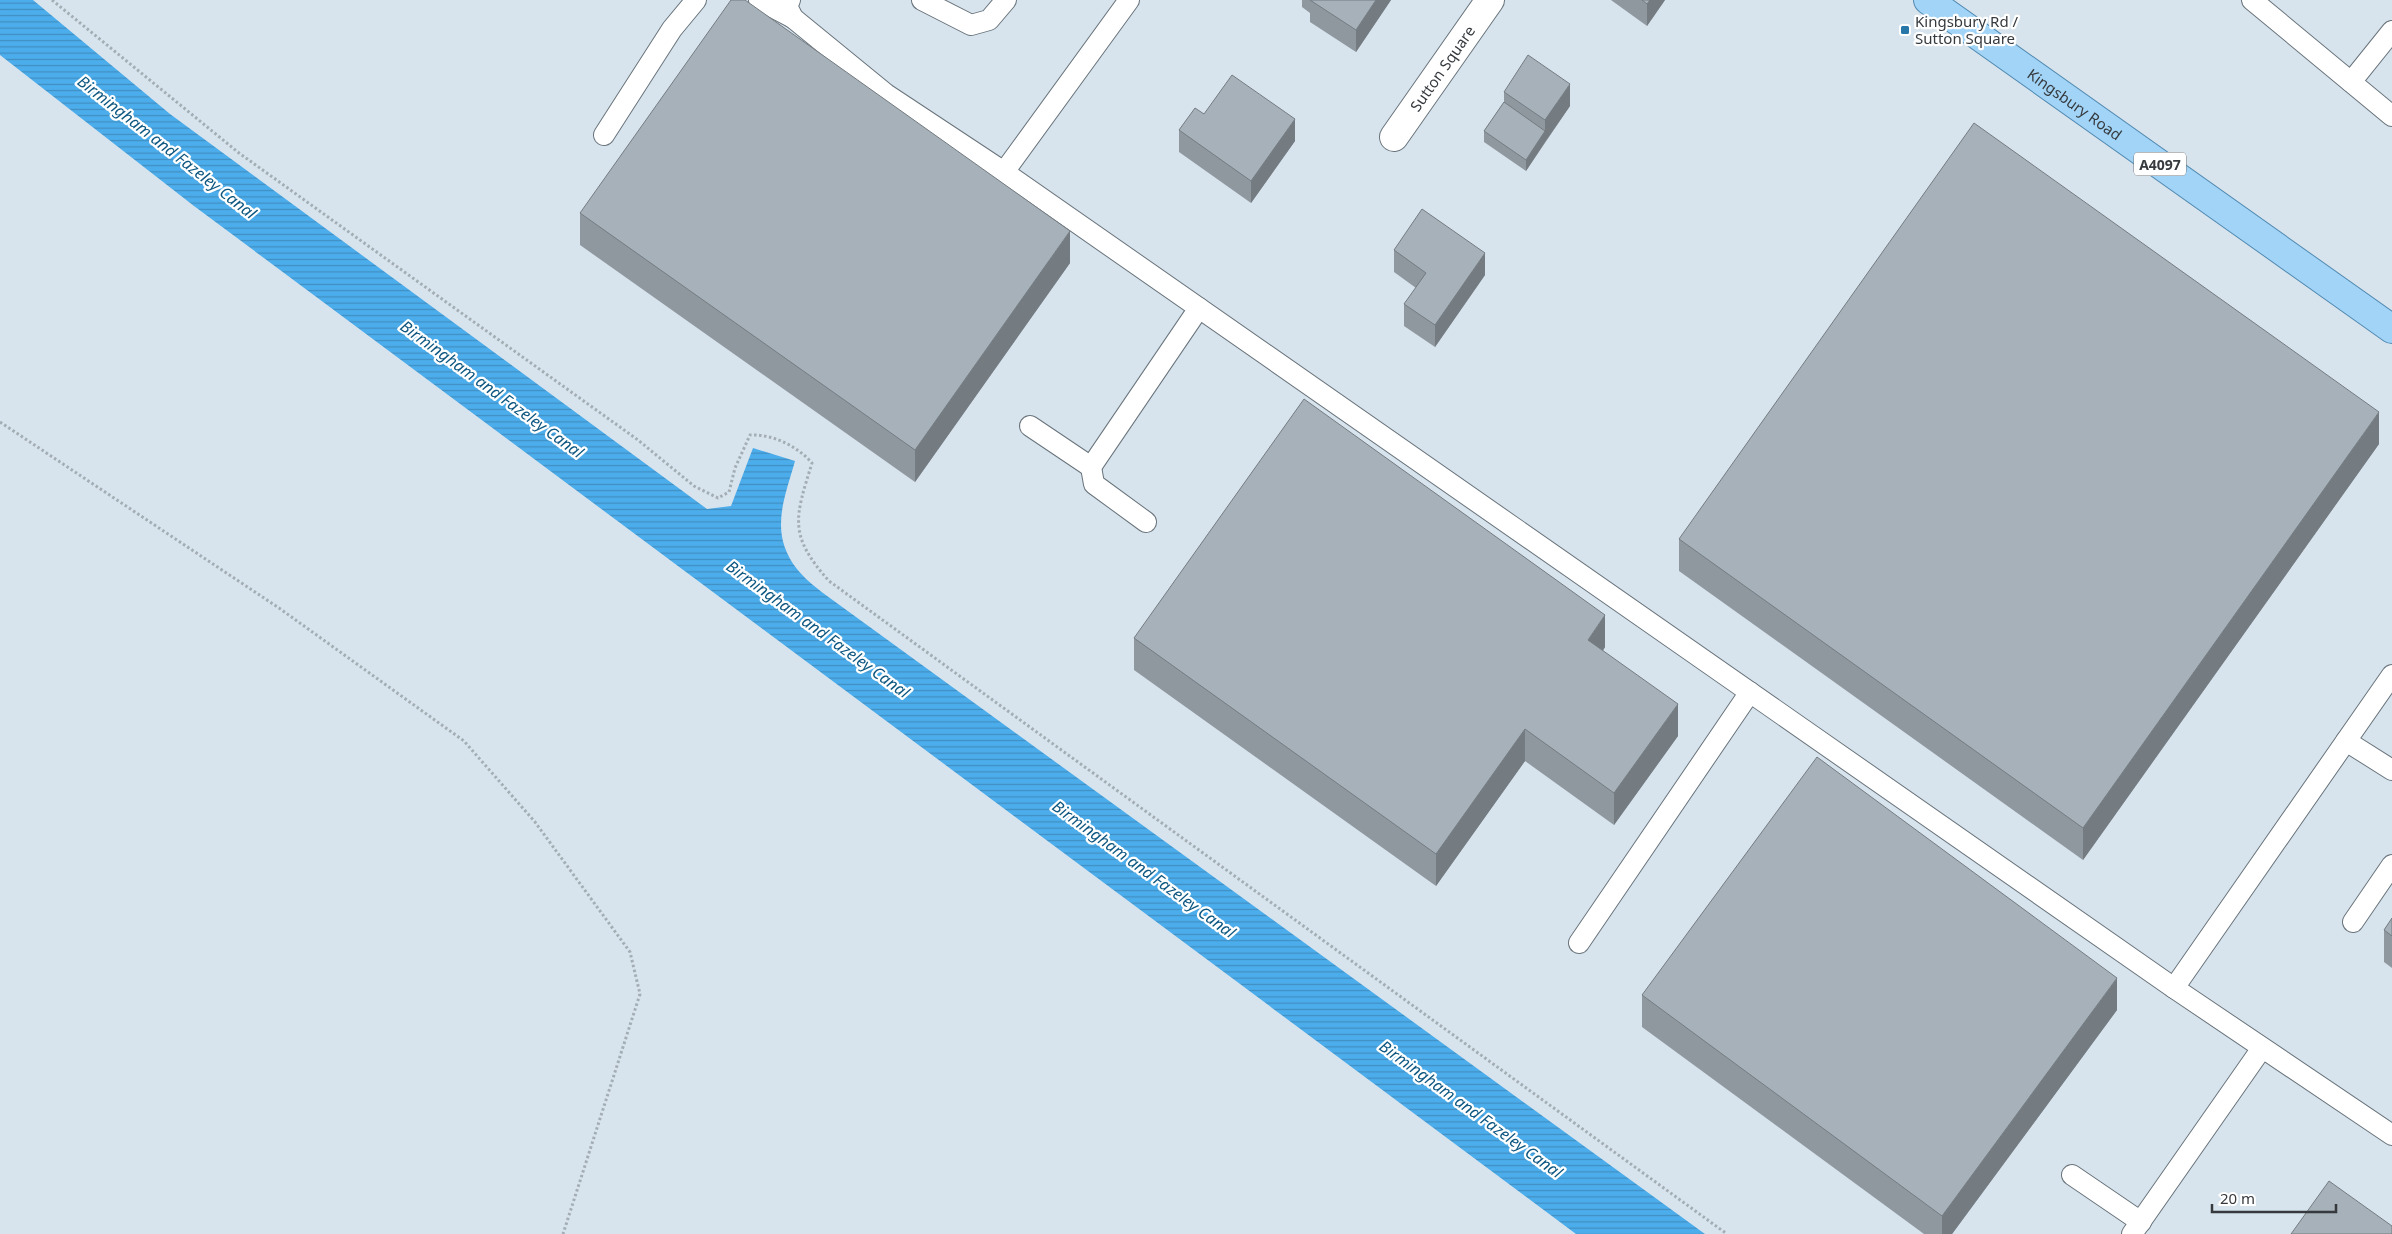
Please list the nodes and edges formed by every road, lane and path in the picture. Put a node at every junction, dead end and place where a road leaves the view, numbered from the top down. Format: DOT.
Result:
graph roads {
  1 [pos="52,0"];
  2 [pos="696,0"];
  3 [pos="759,0"];
  4 [pos="922,0"];
  5 [pos="1006,0"];
  6 [pos="1129,0"];
  7 [pos="1490,0"];
  8 [pos="1928,0"];
  9 [pos="2252,0"];
  10 [pos="791,9"];
  11 [pos="2392,31"];
  12 [pos="2351,82"];
  13 [pos="2392,116"];
  14 [pos="604,135"];
  15 [pos="1394,137"];
  16 [pos="1004,172"];
  17 [pos="1199,308"];
  18 [pos="2392,329"];
  19 [pos="0,422"];
  20 [pos="1030,426"];
  21 [pos="1091,467"];
  22 [pos="1146,522"];
  23 [pos="2392,675"];
  24 [pos="1750,692"];
  25 [pos="2346,741"];
  26 [pos="2392,770"];
  27 [pos="2392,865"];
  28 [pos="2353,922"];
  29 [pos="1579,943"];
  30 [pos="2174,988"];
  31 [pos="2262,1048"];
  32 [pos="2392,1135"];
  33 [pos="2072,1175"];
  34 [pos="2137,1228"];
  35 [pos="563,1234"];
  36 [pos="1727,1234"];
  1 -- 36 [label="path"];
  2 -- 14 [label="lane"];
  3 -- 10 [label="lane"];
  4 -- 5 [label="lane"];
  6 -- 16 [label="lane"];
  7 -- 15 [label="street, Sutton Square"];
  8 -- 18 [label="main road, Kingsbury Road / A4097"];
  9 -- 12 [label="lane"];
  10 -- 16 [label="lane"];
  11 -- 12 [label="lane"];
  12 -- 13 [label="lane"];
  16 -- 17 [label="lane"];
  17 -- 21 [label="lane"];
  17 -- 24 [label="lane"];
  19 -- 35 [label="path"];
  20 -- 21 [label="lane"];
  21 -- 22 [label="lane"];
  23 -- 25 [label="lane"];
  24 -- 29 [label="lane"];
  24 -- 30 [label="lane"];
  25 -- 26 [label="lane"];
  25 -- 30 [label="lane"];
  27 -- 28 [label="lane"];
  30 -- 31 [label="lane"];
  31 -- 32 [label="lane"];
  31 -- 34 [label="lane"];
  33 -- 34 [label="lane"];
}
